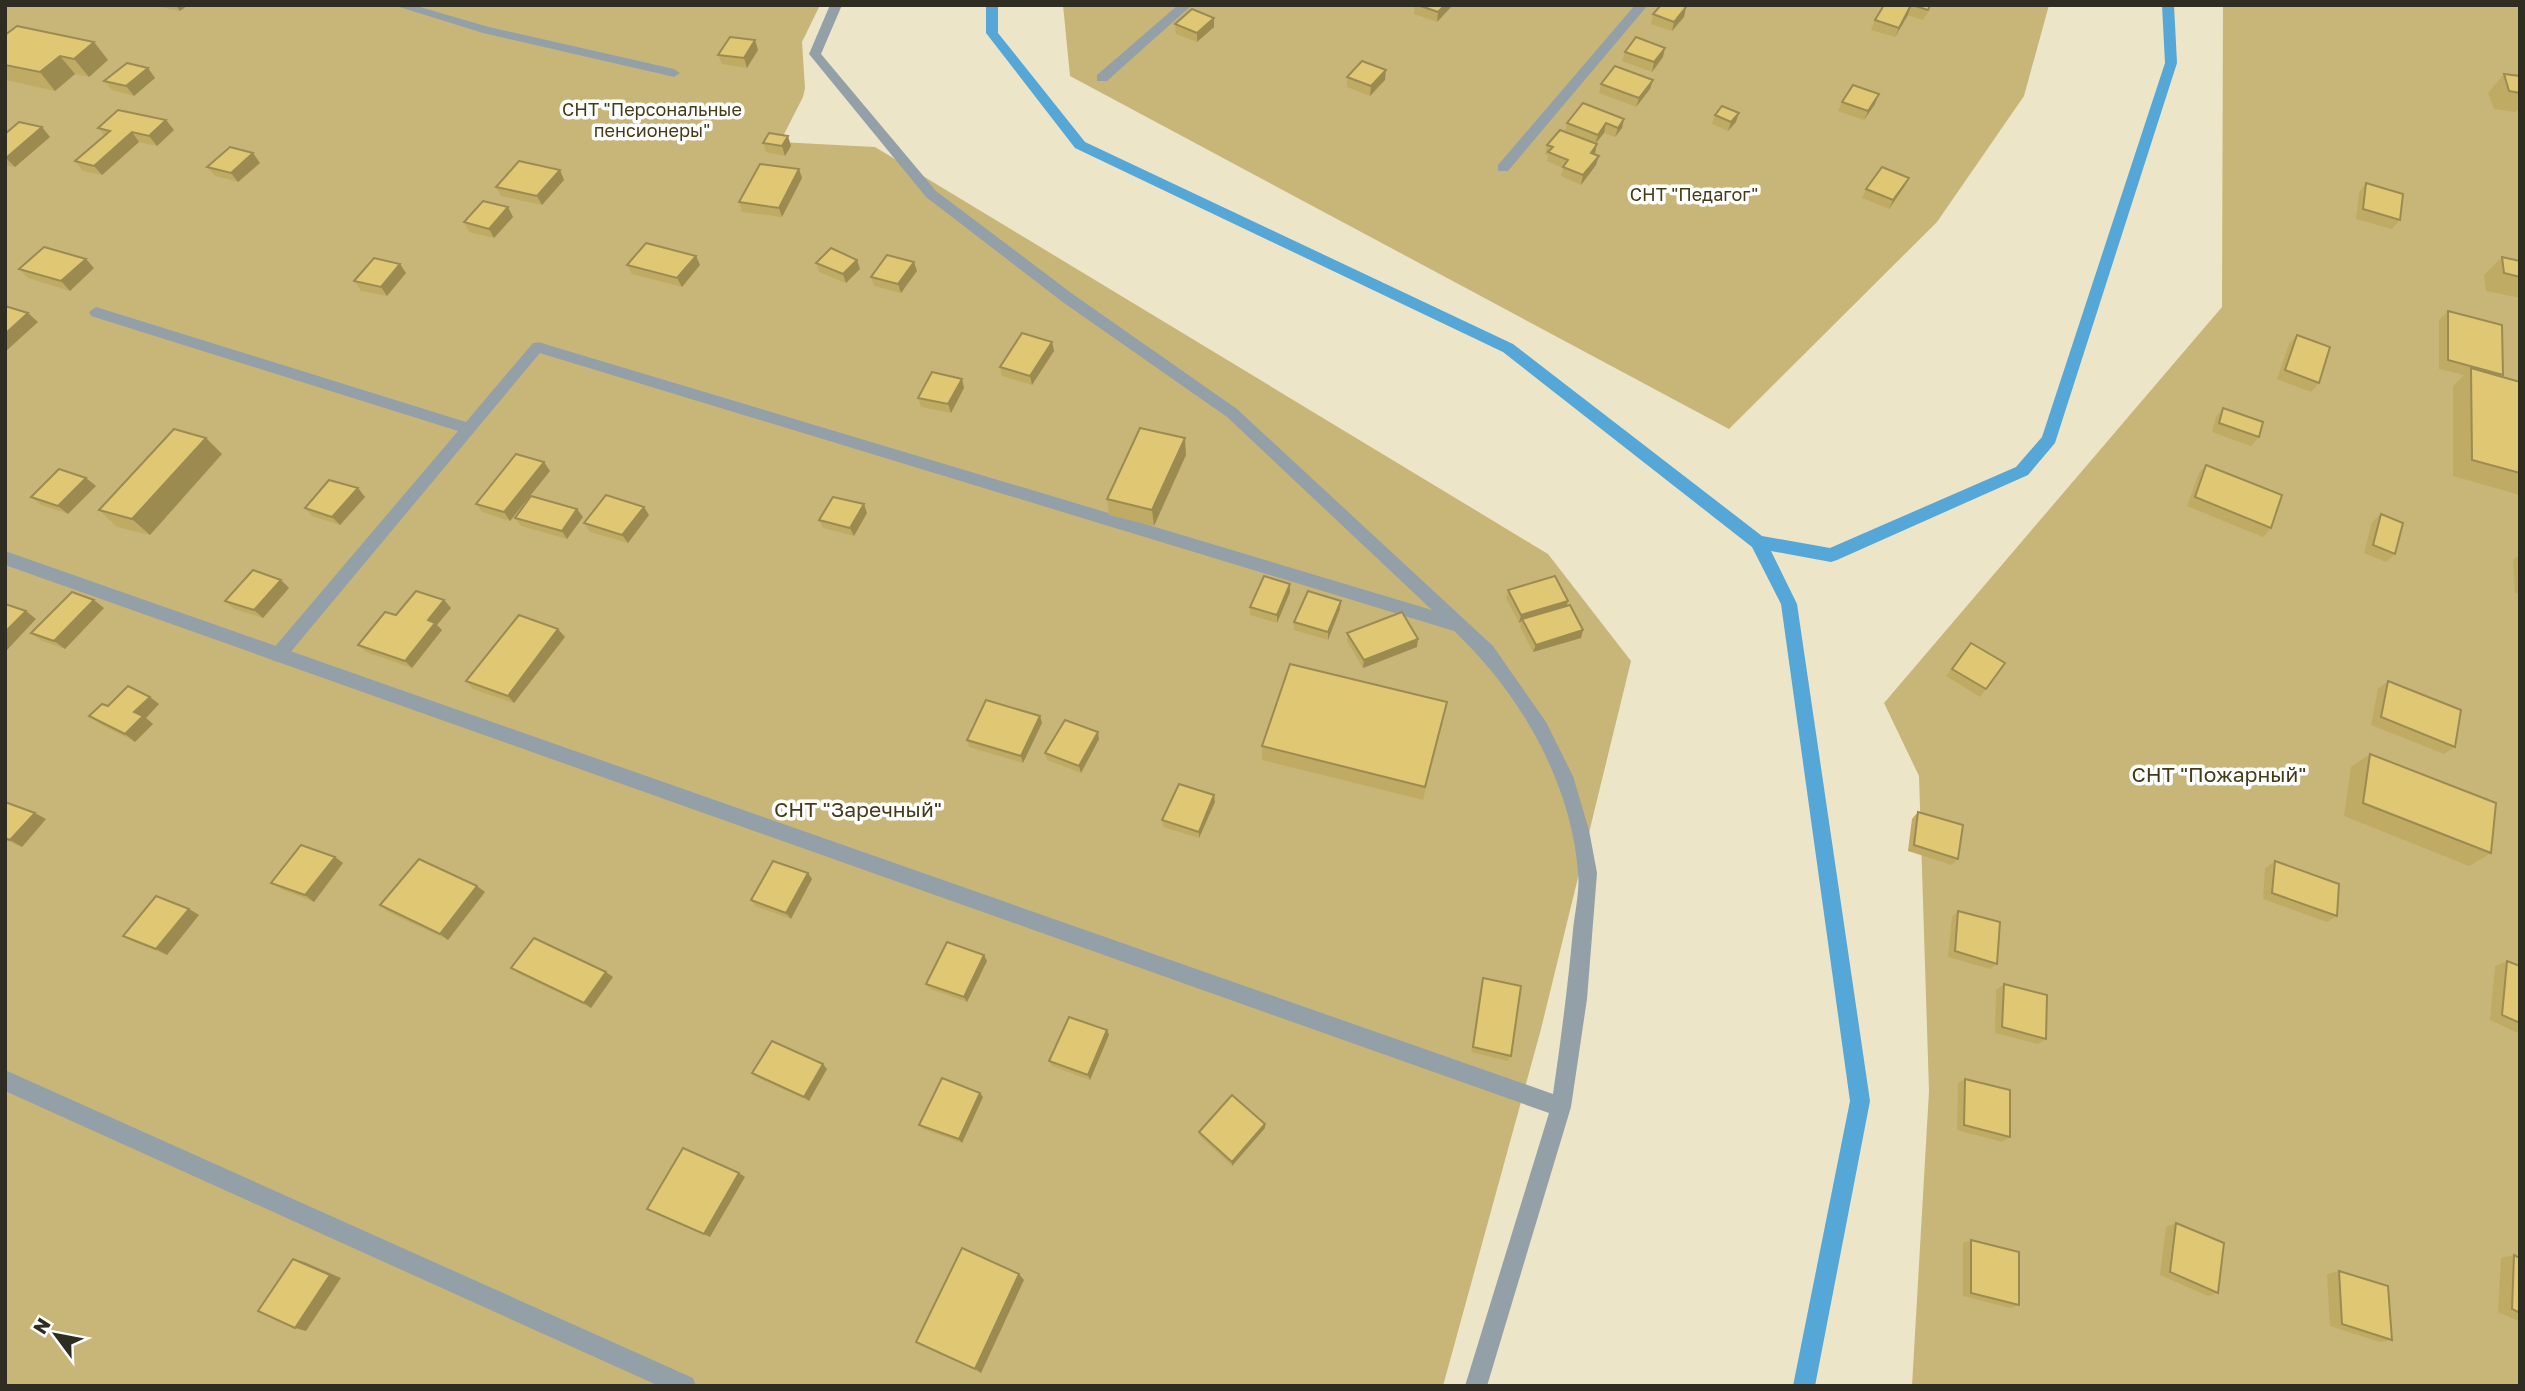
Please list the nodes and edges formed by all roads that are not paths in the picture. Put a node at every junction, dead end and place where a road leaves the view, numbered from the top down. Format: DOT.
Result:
graph roads {
  1 [pos="400,5"];
  2 [pos="836,5"];
  3 [pos="1186,5"];
  4 [pos="1643,5"];
  5 [pos="674,73"];
  6 [pos="1102,78"];
  7 [pos="1503,168"];
  8 [pos="96,312"];
  9 [pos="469,429"];
  10 [pos="5,558"];
  11 [pos="1458,625"];
  12 [pos="278,655"];
  13 [pos="5,1080"];
  14 [pos="1561,1107"];
  15 [pos="685,1386"];
  16 [pos="1476,1386"];
  1 -- 5 [label="street"];
  2 -- 11 [label="street"];
  3 -- 6 [label="street"];
  4 -- 7 [label="street"];
  8 -- 9 [label="street"];
  9 -- 11 [label="street"];
  9 -- 12 [label="street"];
  10 -- 12 [label="street"];
  11 -- 14 [label="street"];
  12 -- 14 [label="street"];
  13 -- 15 [label="street"];
  14 -- 16 [label="street"];
}
